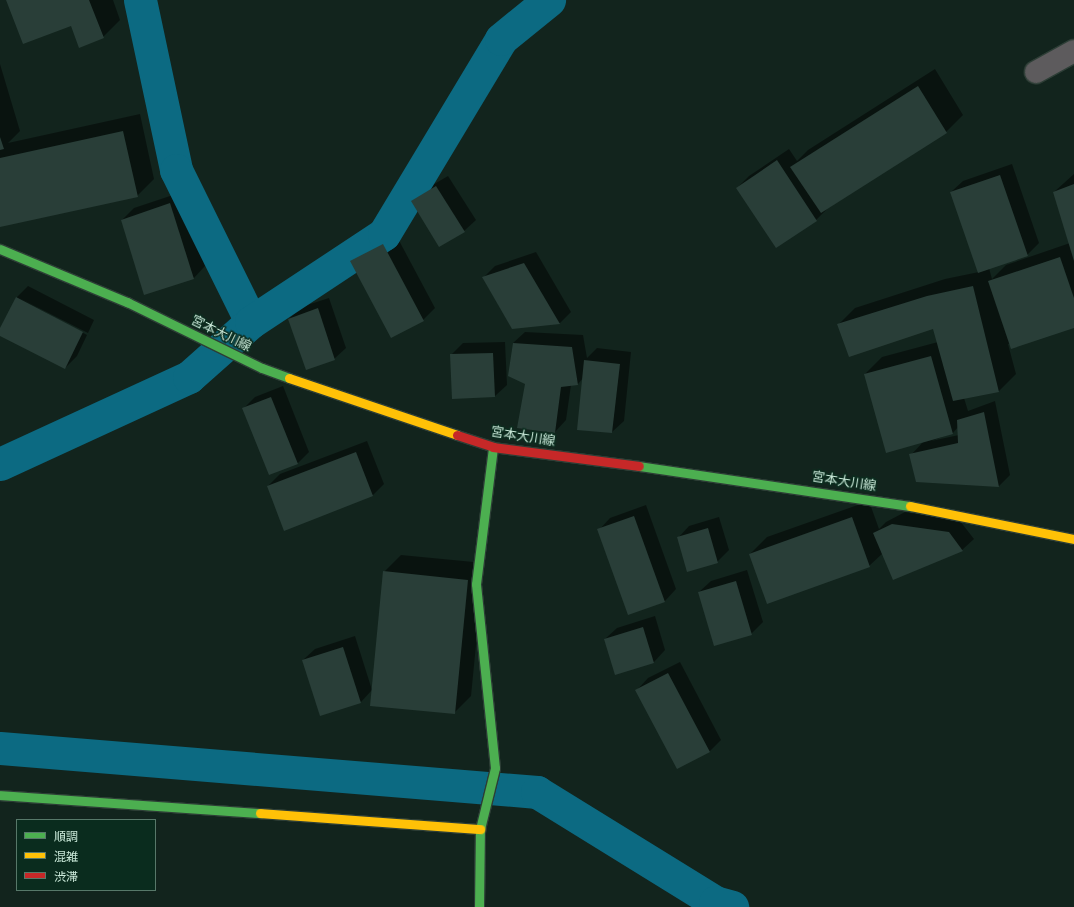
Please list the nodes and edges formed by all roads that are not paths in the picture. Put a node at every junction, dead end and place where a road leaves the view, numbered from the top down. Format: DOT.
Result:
graph roads {
  1 [pos="1074,51"];
  2 [pos="1036,72"];
  3 [pos="0,249"];
  4 [pos="493,447"];
  5 [pos="1074,539"];
  6 [pos="0,795"];
  7 [pos="480,829"];
  8 [pos="479,907"];
  1 -- 2 [label="street"];
  3 -- 4 [label="main road, 宮本大川線"];
  4 -- 5 [label="main road, 宮本大川線"];
  4 -- 7 [label="main road"];
  6 -- 7 [label="main road"];
  7 -- 8 [label="main road"];
}
